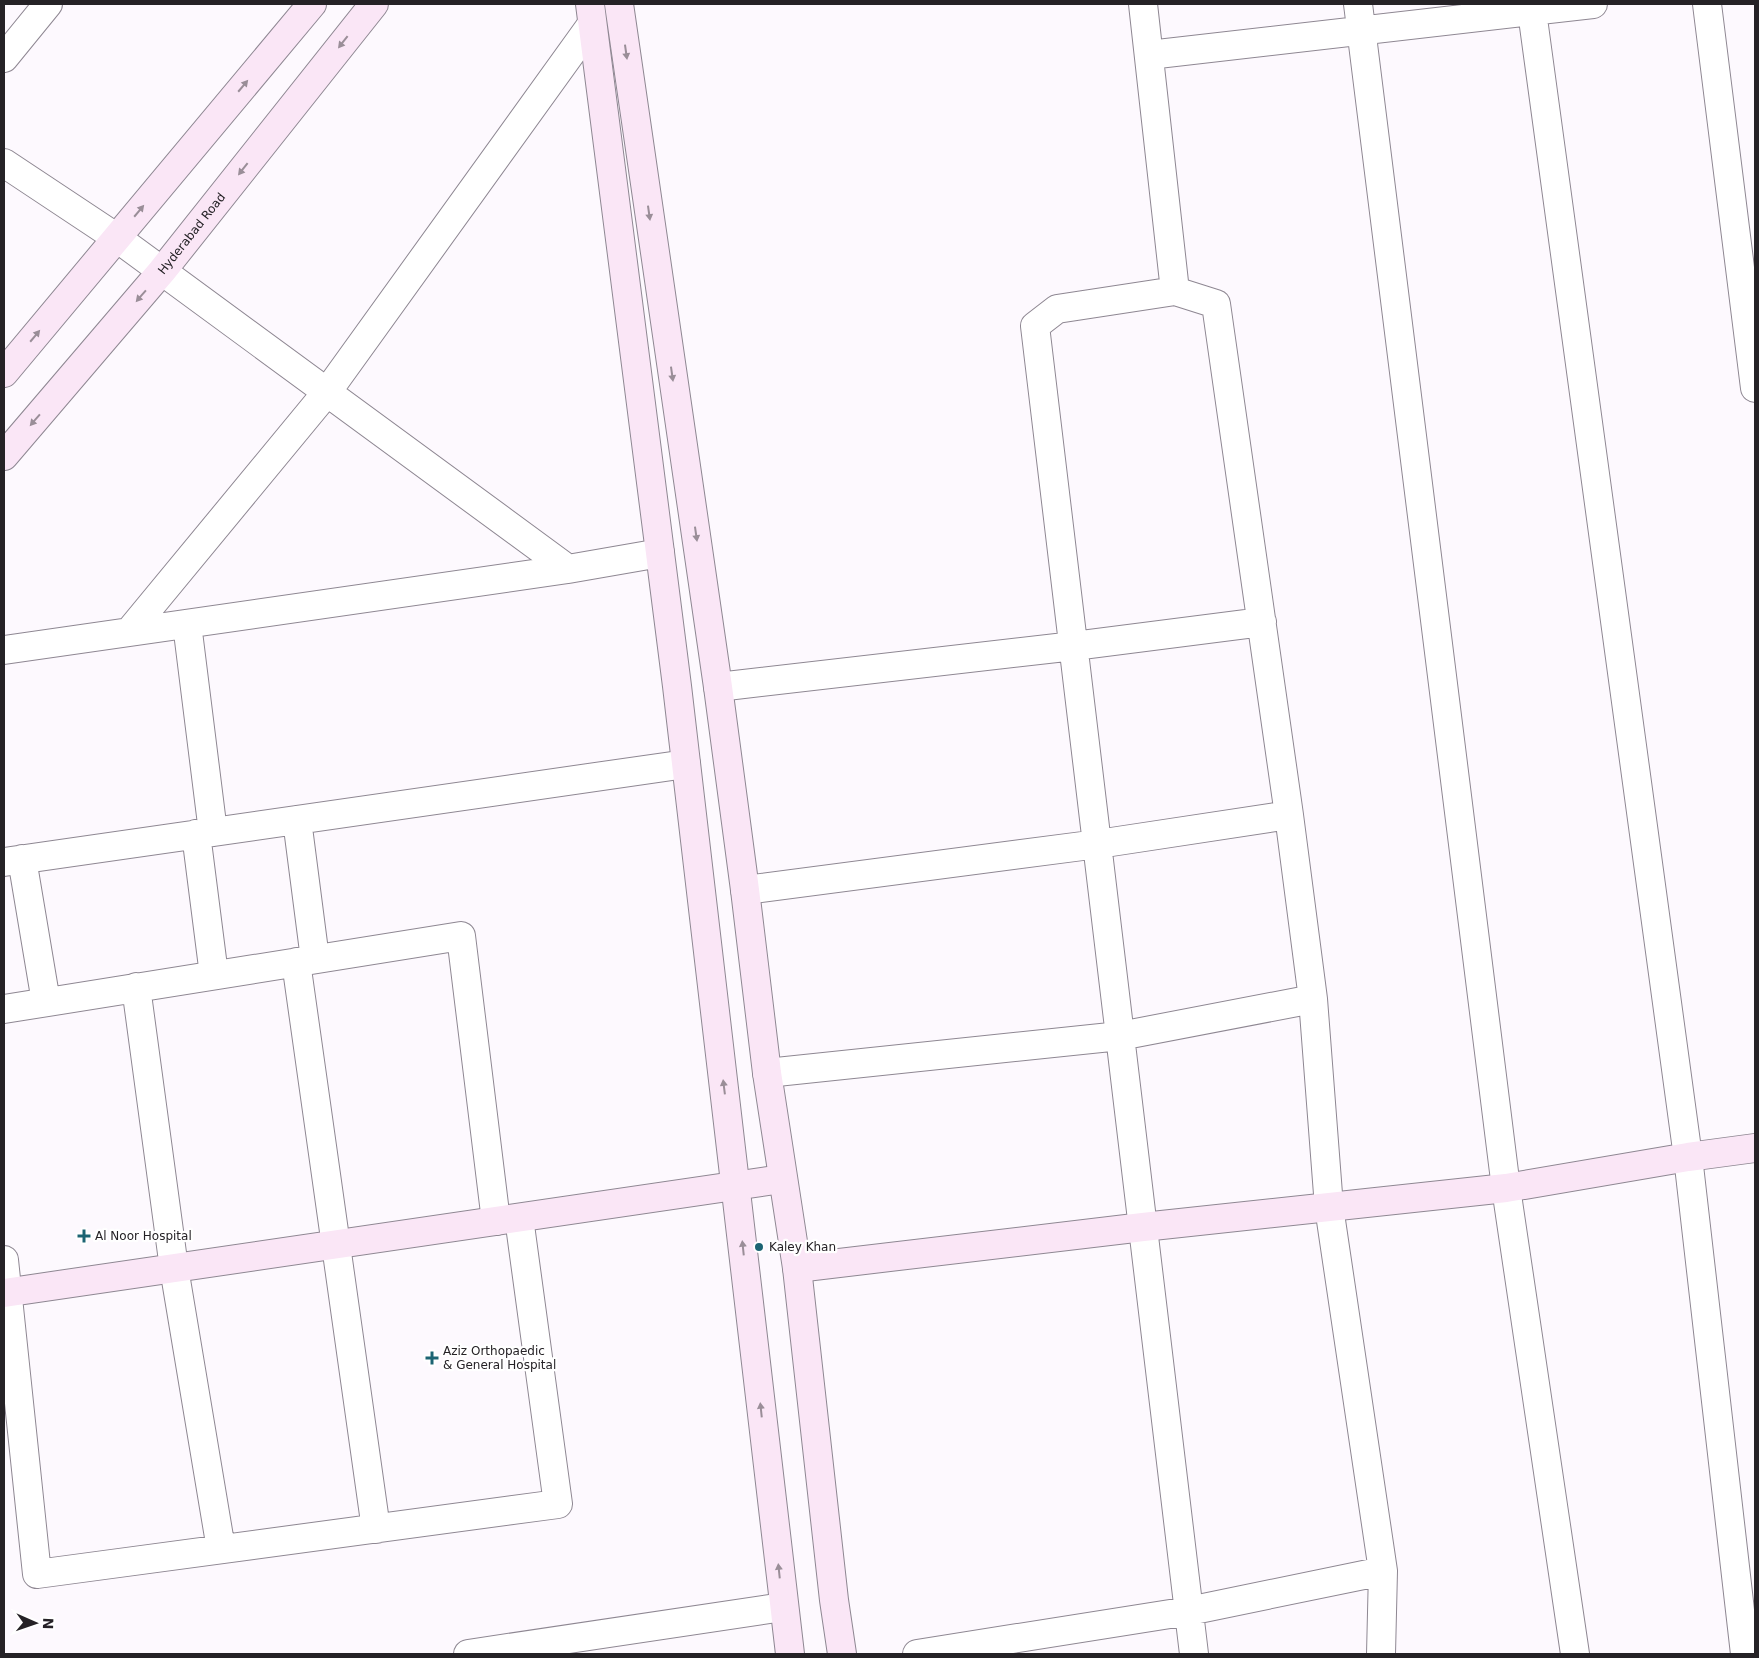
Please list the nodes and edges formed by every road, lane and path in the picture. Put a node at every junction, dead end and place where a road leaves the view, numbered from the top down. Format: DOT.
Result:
graph roads {
  1 [pos="48,4"];
  2 [pos="312,4"];
  3 [pos="374,4"];
  4 [pos="619,4"];
  5 [pos="1143,4"];
  6 [pos="1594,4"];
  7 [pos="1707,4"];
  8 [pos="1531,7"];
  9 [pos="591,14"];
  10 [pos="1360,17"];
  11 [pos="1149,55"];
  12 [pos="4,58"];
  13 [pos="4,163"];
  14 [pos="117,238"];
  15 [pos="162,271"];
  16 [pos="1175,291"];
  17 [pos="4,373"];
  18 [pos="1755,388"];
  19 [pos="327,392"];
  20 [pos="4,456"];
  21 [pos="660,553"];
  22 [pos="568,569"];
  23 [pos="1262,622"];
  24 [pos="187,624"];
  25 [pos="129,632"];
  26 [pos="1074,646"];
  27 [pos="4,650"];
  28 [pos="718,687"];
  29 [pos="686,764"];
  30 [pos="1289,815"];
  31 [pos="297,820"];
  32 [pos="205,833"];
  33 [pos="1098,844"];
  34 [pos="13,860"];
  35 [pos="745,890"];
  36 [pos="305,961"];
  37 [pos="214,975"];
  38 [pos="136,988"];
  39 [pos="1313,999"];
  40 [pos="46,1002"];
  41 [pos="4,1009"];
  42 [pos="1120,1036"];
  43 [pos="767,1073"];
  44 [pos="1755,1148"];
  45 [pos="1688,1157"];
  46 [pos="782,1179"];
  47 [pos="736,1186"];
  48 [pos="1506,1188"];
  49 [pos="1329,1207"];
  50 [pos="507,1220"];
  51 [pos="1143,1226"];
  52 [pos="336,1245"];
  53 [pos="4,1260"];
  54 [pos="174,1268"];
  55 [pos="797,1268"];
  56 [pos="6,1293"];
  57 [pos="376,1529"];
  58 [pos="221,1549"];
  59 [pos="1383,1571"];
  60 [pos="783,1607"];
  61 [pos="1189,1611"];
  62 [pos="468,1654"];
  63 [pos="790,1654"];
  64 [pos="842,1654"];
  65 [pos="917,1654"];
  66 [pos="1194,1654"];
  67 [pos="1381,1654"];
  68 [pos="1575,1654"];
  69 [pos="1745,1654"];
  1 -- 12 [label="street"];
  14 -- 2 [label="main road, one-way"];
  3 -- 15 [label="main road, Hyderabad Road, one-way"];
  4 -- 28 [label="main road, one-way"];
  5 -- 11 [label="street"];
  6 -- 8 [label="street"];
  7 -- 18 [label="street"];
  8 -- 10 [label="street"];
  8 -- 45 [label="street"];
  9 -- 19 [label="street"];
  9 -- 21 [label="main road"];
  10 -- 11 [label="street"];
  10 -- 48 [label="street"];
  11 -- 16 [label="street"];
  13 -- 14 [label="street"];
  14 -- 15 [label="street"];
  17 -- 14 [label="main road, one-way"];
  15 -- 19 [label="street"];
  15 -- 20 [label="main road, Hyderabad Road, one-way"];
  16 -- 23 [label="street"];
  16 -- 26 [label="street"];
  19 -- 22 [label="street"];
  19 -- 25 [label="street"];
  21 -- 22 [label="street"];
  21 -- 29 [label="main road"];
  22 -- 24 [label="street"];
  23 -- 26 [label="street"];
  23 -- 30 [label="street"];
  24 -- 25 [label="street"];
  24 -- 32 [label="street"];
  25 -- 27 [label="street"];
  26 -- 28 [label="street"];
  26 -- 33 [label="street"];
  28 -- 35 [label="main road"];
  29 -- 31 [label="street"];
  47 -- 29 [label="main road, one-way"];
  30 -- 33 [label="street"];
  30 -- 39 [label="street"];
  31 -- 32 [label="street"];
  31 -- 36 [label="street"];
  32 -- 34 [label="street"];
  32 -- 37 [label="street"];
  33 -- 35 [label="street"];
  33 -- 42 [label="street"];
  34 -- 40 [label="street"];
  35 -- 43 [label="main road"];
  36 -- 37 [label="street"];
  36 -- 50 [label="street"];
  36 -- 52 [label="street"];
  37 -- 38 [label="street"];
  38 -- 40 [label="street"];
  38 -- 54 [label="street"];
  39 -- 42 [label="street"];
  39 -- 49 [label="street"];
  40 -- 41 [label="street"];
  42 -- 43 [label="street"];
  42 -- 51 [label="street"];
  43 -- 46 [label="main road"];
  44 -- 45 [label="main road"];
  45 -- 48 [label="main road"];
  45 -- 69 [label="street"];
  46 -- 47 [label="main road"];
  46 -- 55 [label="main road"];
  47 -- 50 [label="main road"];
  60 -- 47 [label="main road, one-way"];
  48 -- 49 [label="main road"];
  48 -- 68 [label="street"];
  49 -- 51 [label="main road"];
  49 -- 59 [label="street"];
  50 -- 52 [label="main road"];
  50 -- 57 [label="street"];
  51 -- 55 [label="main road"];
  51 -- 61 [label="street"];
  52 -- 54 [label="main road"];
  52 -- 57 [label="street"];
  53 -- 56 [label="street"];
  54 -- 56 [label="main road"];
  54 -- 58 [label="street"];
  55 -- 64 [label="main road"];
  56 -- 58 [label="street"];
  57 -- 58 [label="street"];
  59 -- 61 [label="street"];
  59 -- 67 [label="street"];
  60 -- 62 [label="street"];
  60 -- 63 [label="main road"];
  61 -- 65 [label="street"];
  61 -- 66 [label="street"];
}
